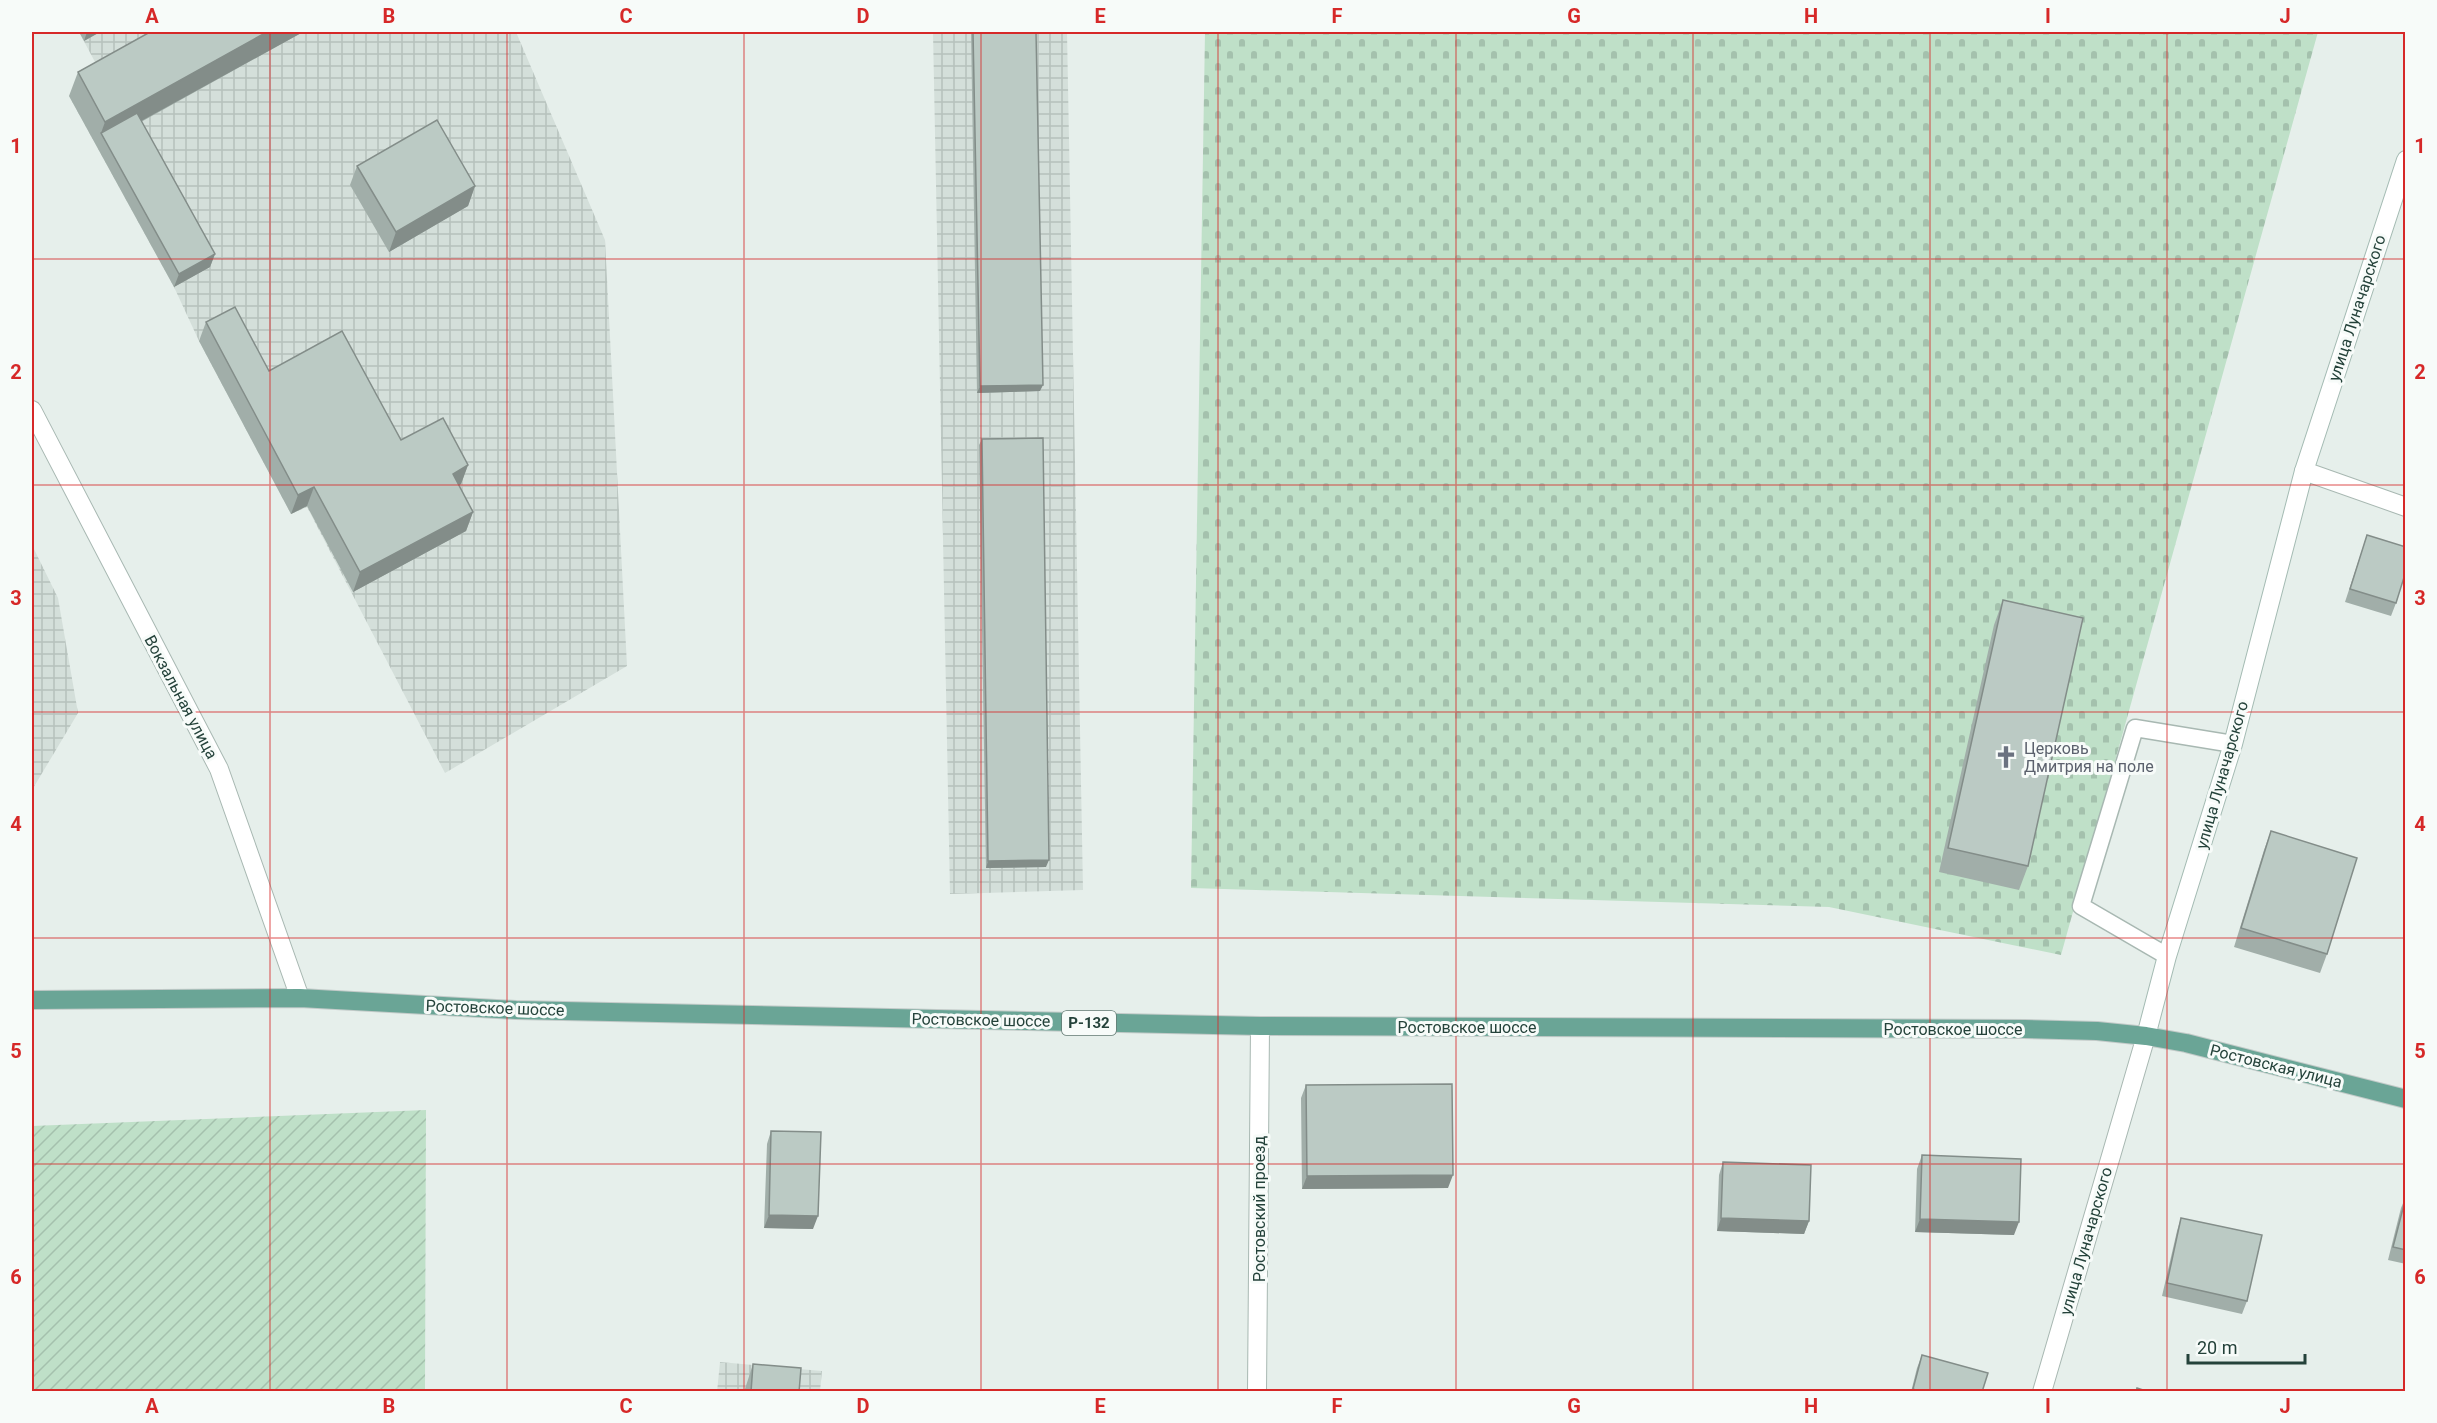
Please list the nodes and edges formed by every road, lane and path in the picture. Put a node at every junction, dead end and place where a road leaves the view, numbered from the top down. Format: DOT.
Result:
graph roads {
  1 [pos="2406,160"];
  2 [pos="32,410"];
  3 [pos="2304,471"];
  4 [pos="2406,507"];
  5 [pos="2232,744"];
  6 [pos="2167,956"];
  7 [pos="300,998"];
  8 [pos="32,1000"];
  9 [pos="1260,1026"];
  10 [pos="2146,1036"];
  11 [pos="2406,1099"];
  12 [pos="1257,1392"];
  13 [pos="2042,1392"];
  1 -- 3 [label="street, улица Луначарского"];
  2 -- 7 [label="street, Вокзальная улица"];
  3 -- 4 [label="street"];
  3 -- 5 [label="street, улица Луначарского"];
  5 -- 6 [label="street, улица Луначарского"];
  5 -- 6 [label="lane"];
  6 -- 10 [label="street, улица Луначарского"];
  7 -- 8 [label="main road, Ростовское шоссе / Р-132"];
  7 -- 9 [label="main road, Ростовское шоссе / Р-132"];
  9 -- 10 [label="main road, Ростовское шоссе / Р-132"];
  9 -- 12 [label="street, Ростовский проезд"];
  10 -- 11 [label="main road, Ростовская улица"];
  10 -- 13 [label="street, улица Луначарского"];
}
